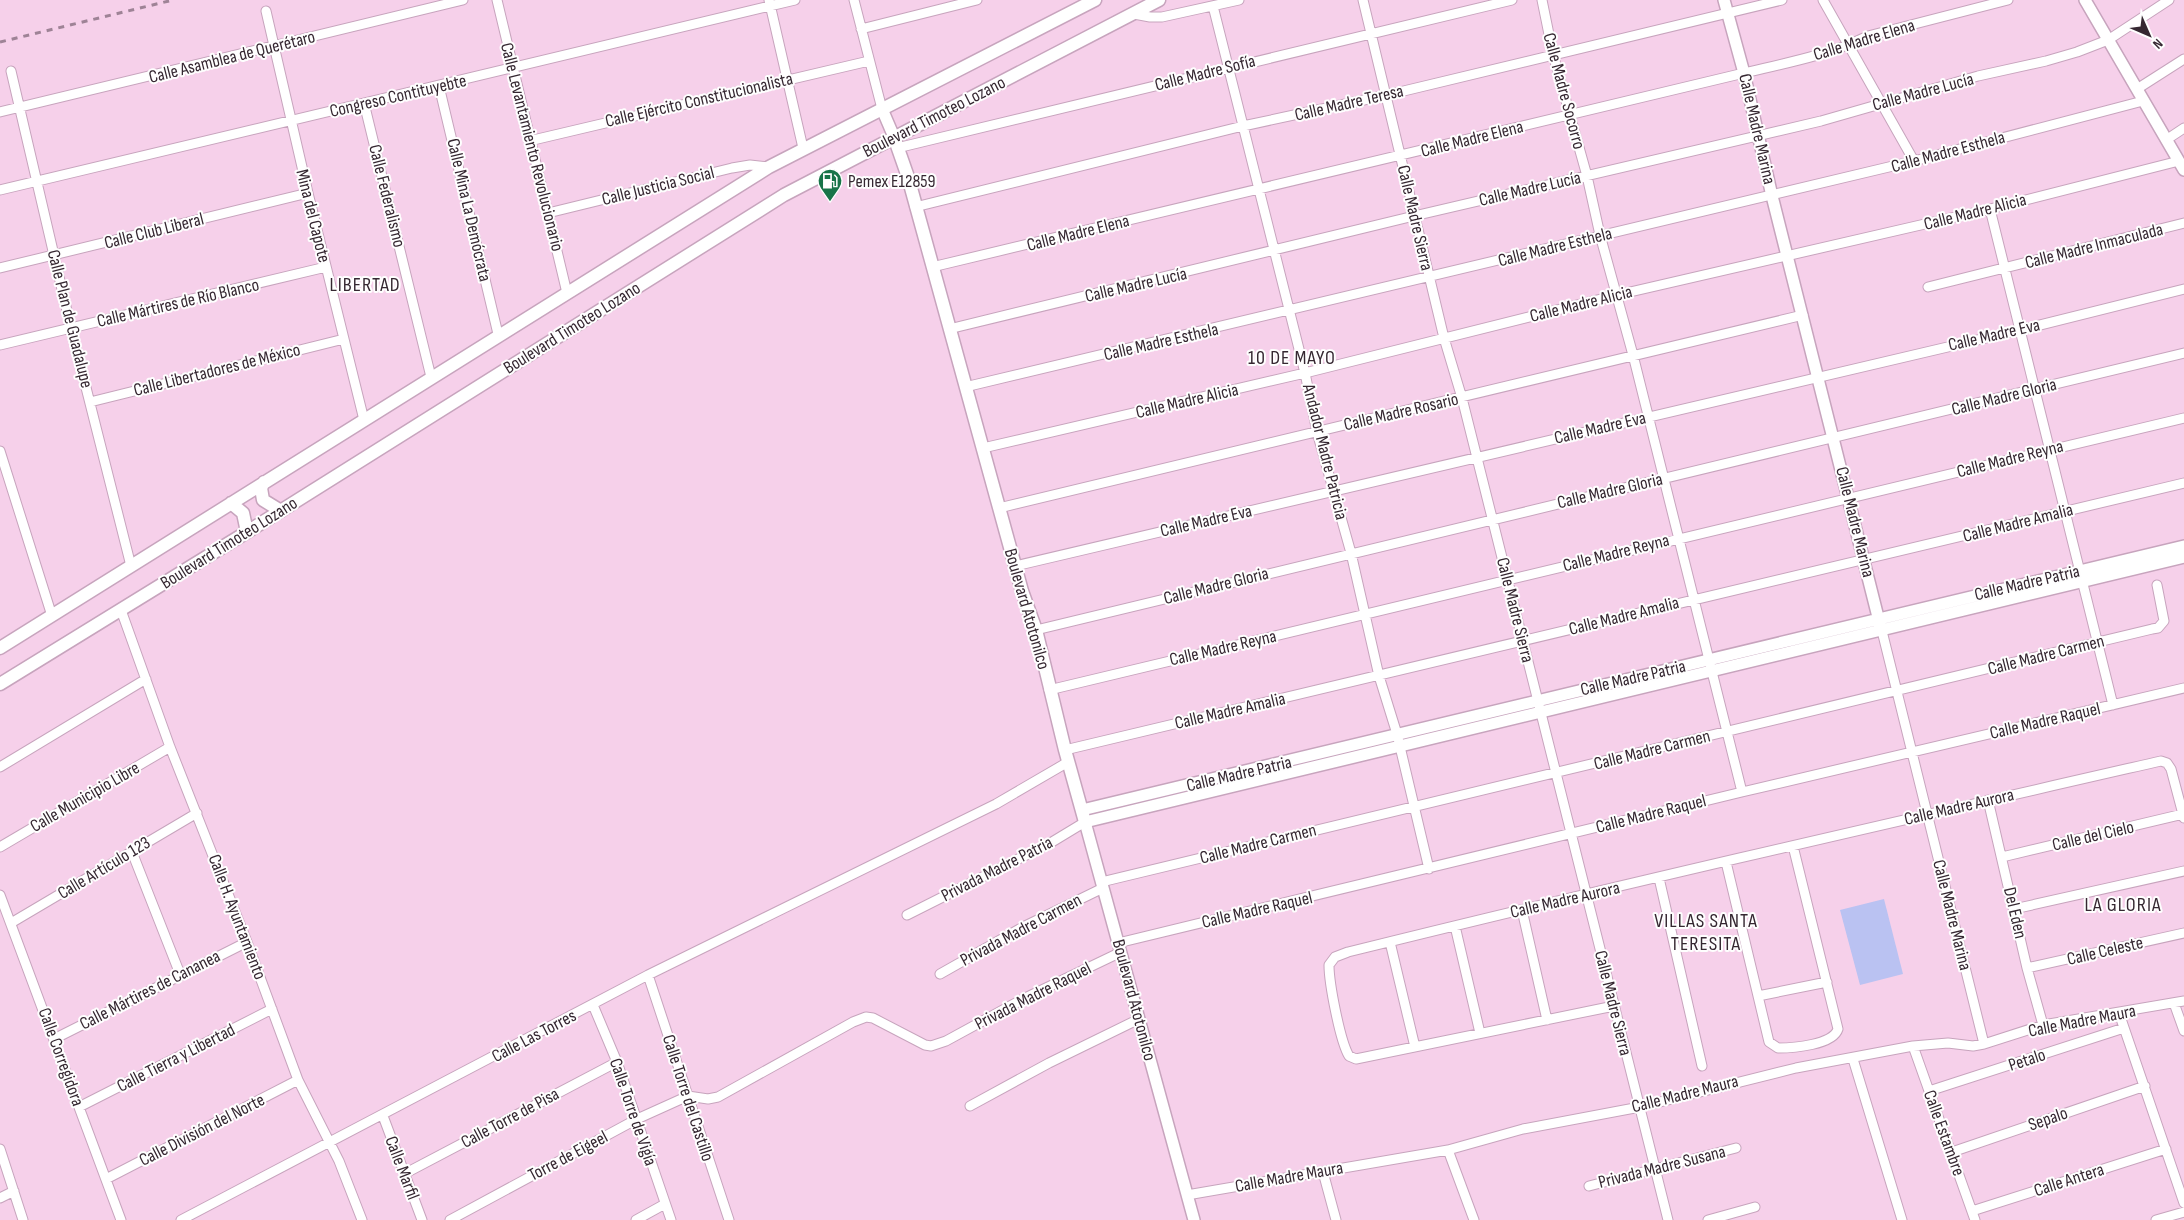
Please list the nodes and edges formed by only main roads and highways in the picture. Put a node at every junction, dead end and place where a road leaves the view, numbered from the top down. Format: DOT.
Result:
graph roads {
  1 [pos="1094,0"];
  2 [pos="1160,0"];
  3 [pos="896,142"];
  4 [pos="264,482"];
  5 [pos="230,503"];
  6 [pos="281,511"];
  7 [pos="247,532"];
  8 [pos="0,648"];
  9 [pos="0,684"];
  10 [pos="1084,816"];
  1 -- 4 [label="main road, Boulevard Timoteo Lozano"];
  2 -- 3 [label="main road, Boulevard Timoteo Lozano"];
  3 -- 6 [label="main road, Boulevard Timoteo Lozano"];
  3 -- 10 [label="main road, Boulevard Atotonilco"];
  4 -- 5 [label="main road, Boulevard Timoteo Lozano"];
  4 -- 6 [label="main road"];
  5 -- 7 [label="main road"];
  5 -- 8 [label="main road, Boulevard Timoteo Lozano"];
  6 -- 7 [label="main road, Boulevard Timoteo Lozano"];
  7 -- 9 [label="main road, Boulevard Timoteo Lozano"];
}
